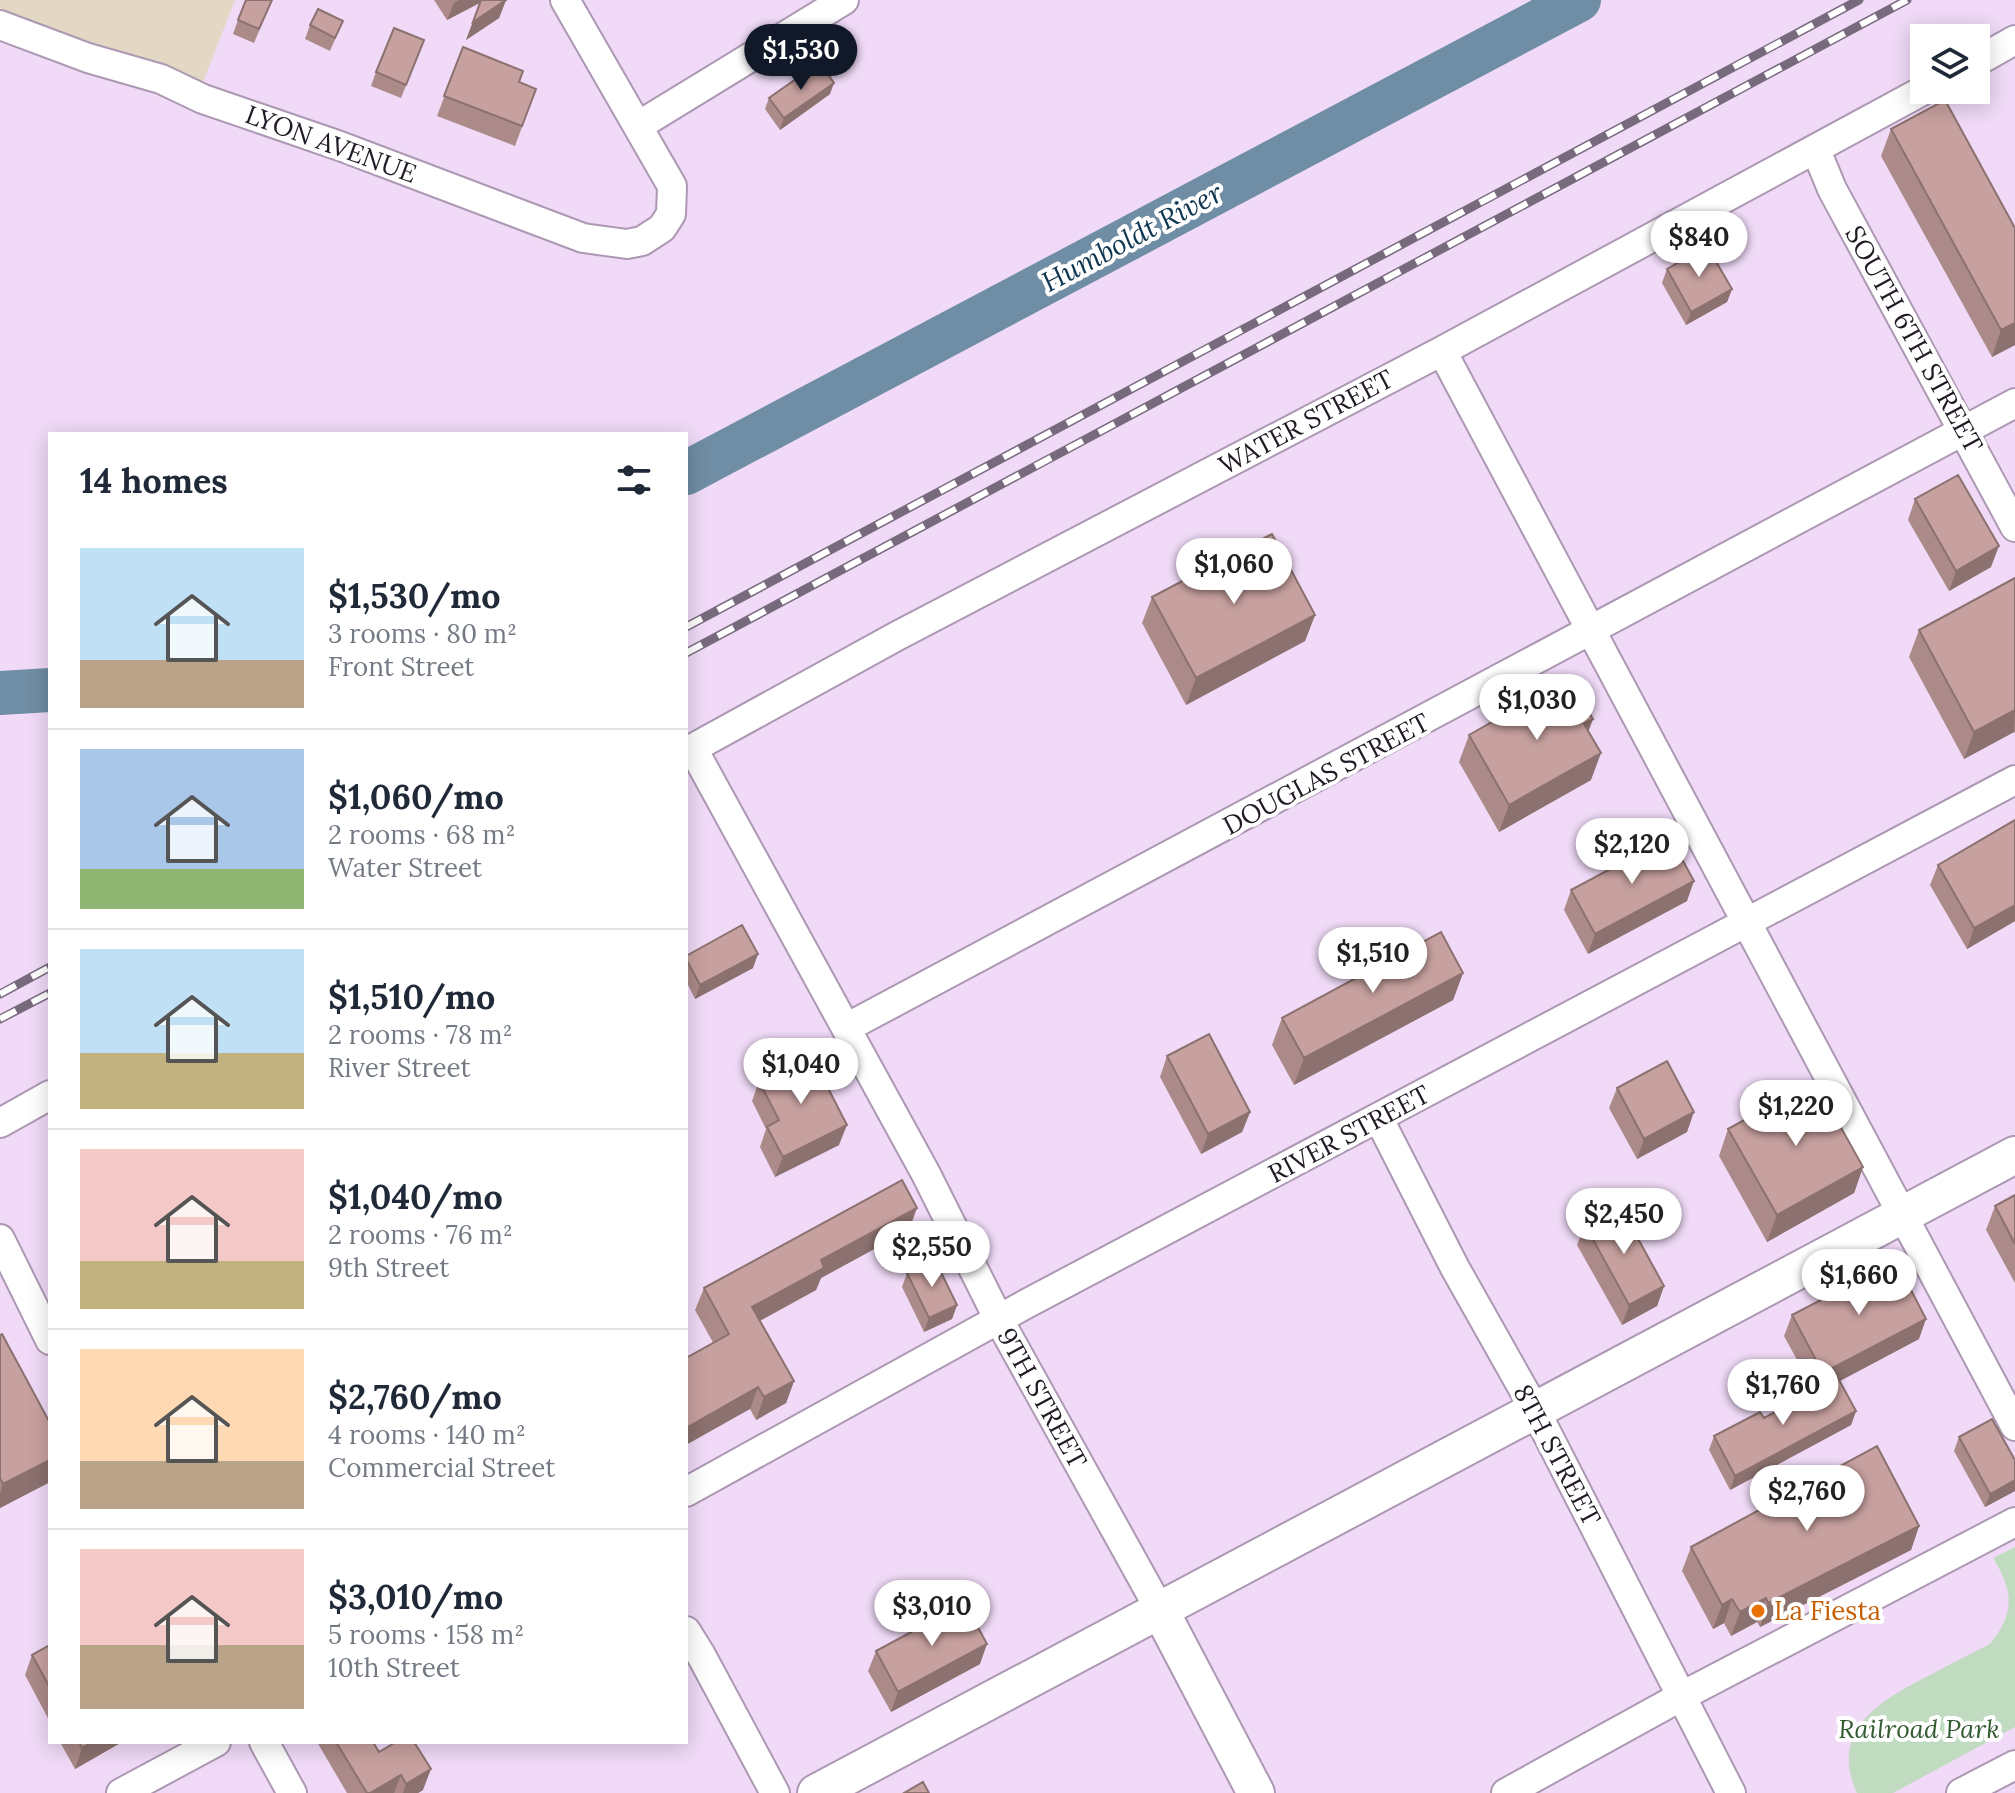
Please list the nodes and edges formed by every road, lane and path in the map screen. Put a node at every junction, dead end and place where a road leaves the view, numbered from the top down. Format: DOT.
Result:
graph roads {
  1 [pos="565,0"];
  2 [pos="844,0"];
  3 [pos="0,25"];
  4 [pos="2015,40"];
  5 [pos="1990,54"];
  6 [pos="1910,98"];
  7 [pos="638,126"];
  8 [pos="1816,150"];
  9 [pos="1442,351"];
  10 [pos="2015,403"];
  11 [pos="1965,432"];
  12 [pos="2015,527"];
  13 [pos="1591,632"];
  14 [pos="689,751"];
  15 [pos="2015,780"];
  16 [pos="1747,923"];
  17 [pos="846,1028"];
  18 [pos="48,1096"];
  19 [pos="1379,1119"];
  20 [pos="0,1123"];
  21 [pos="2015,1155"];
  22 [pos="1903,1214"];
  23 [pos="0,1239"];
  24 [pos="999,1320"];
  25 [pos="48,1336"];
  26 [pos="1535,1410"];
  27 [pos="2015,1426"];
  28 [pos="688,1491"];
  29 [pos="2015,1522"];
  30 [pos="1160,1610"];
  31 [pos="688,1634"];
  32 [pos="1682,1696"];
  33 [pos="212,1744"];
  34 [pos="265,1744"];
  35 [pos="2015,1765"];
  36 [pos="121,1793"];
  37 [pos="292,1793"];
  38 [pos="775,1793"];
  39 [pos="816,1793"];
  40 [pos="1256,1793"];
  41 [pos="1506,1793"];
  42 [pos="1731,1793"];
  43 [pos="1961,1793"];
  1 -- 7 [label="street"];
  2 -- 7 [label="street"];
  3 -- 7 [label="street, LYON AVENUE"];
  4 -- 5 [label="street"];
  6 -- 8 [label="street, WATER STREET"];
  8 -- 9 [label="street, WATER STREET"];
  8 -- 11 [label="street, SOUTH 6TH STREET"];
  9 -- 13 [label="street"];
  9 -- 14 [label="street, WATER STREET"];
  10 -- 11 [label="street, DOUGLAS STREET"];
  11 -- 12 [label="street, SOUTH 6TH STREET"];
  11 -- 13 [label="street, DOUGLAS STREET"];
  13 -- 16 [label="street"];
  13 -- 17 [label="street, DOUGLAS STREET"];
  14 -- 17 [label="street, 9TH STREET"];
  15 -- 16 [label="street, RIVER STREET"];
  16 -- 19 [label="street, RIVER STREET"];
  16 -- 22 [label="street"];
  17 -- 24 [label="street, 9TH STREET"];
  18 -- 20 [label="street"];
  19 -- 24 [label="street, RIVER STREET"];
  19 -- 26 [label="street, 8TH STREET"];
  21 -- 22 [label="street"];
  22 -- 26 [label="street"];
  22 -- 27 [label="street"];
  23 -- 25 [label="street"];
  24 -- 28 [label="street, RIVER STREET"];
  24 -- 30 [label="street, 9TH STREET"];
  26 -- 30 [label="street"];
  26 -- 32 [label="street, 8TH STREET"];
  29 -- 32 [label="street"];
  30 -- 39 [label="street"];
  30 -- 40 [label="street, 9TH STREET"];
  31 -- 38 [label="street"];
  32 -- 41 [label="street"];
  32 -- 42 [label="street, 8TH STREET"];
  33 -- 36 [label="street"];
  34 -- 37 [label="street"];
  35 -- 43 [label="street"];
}
